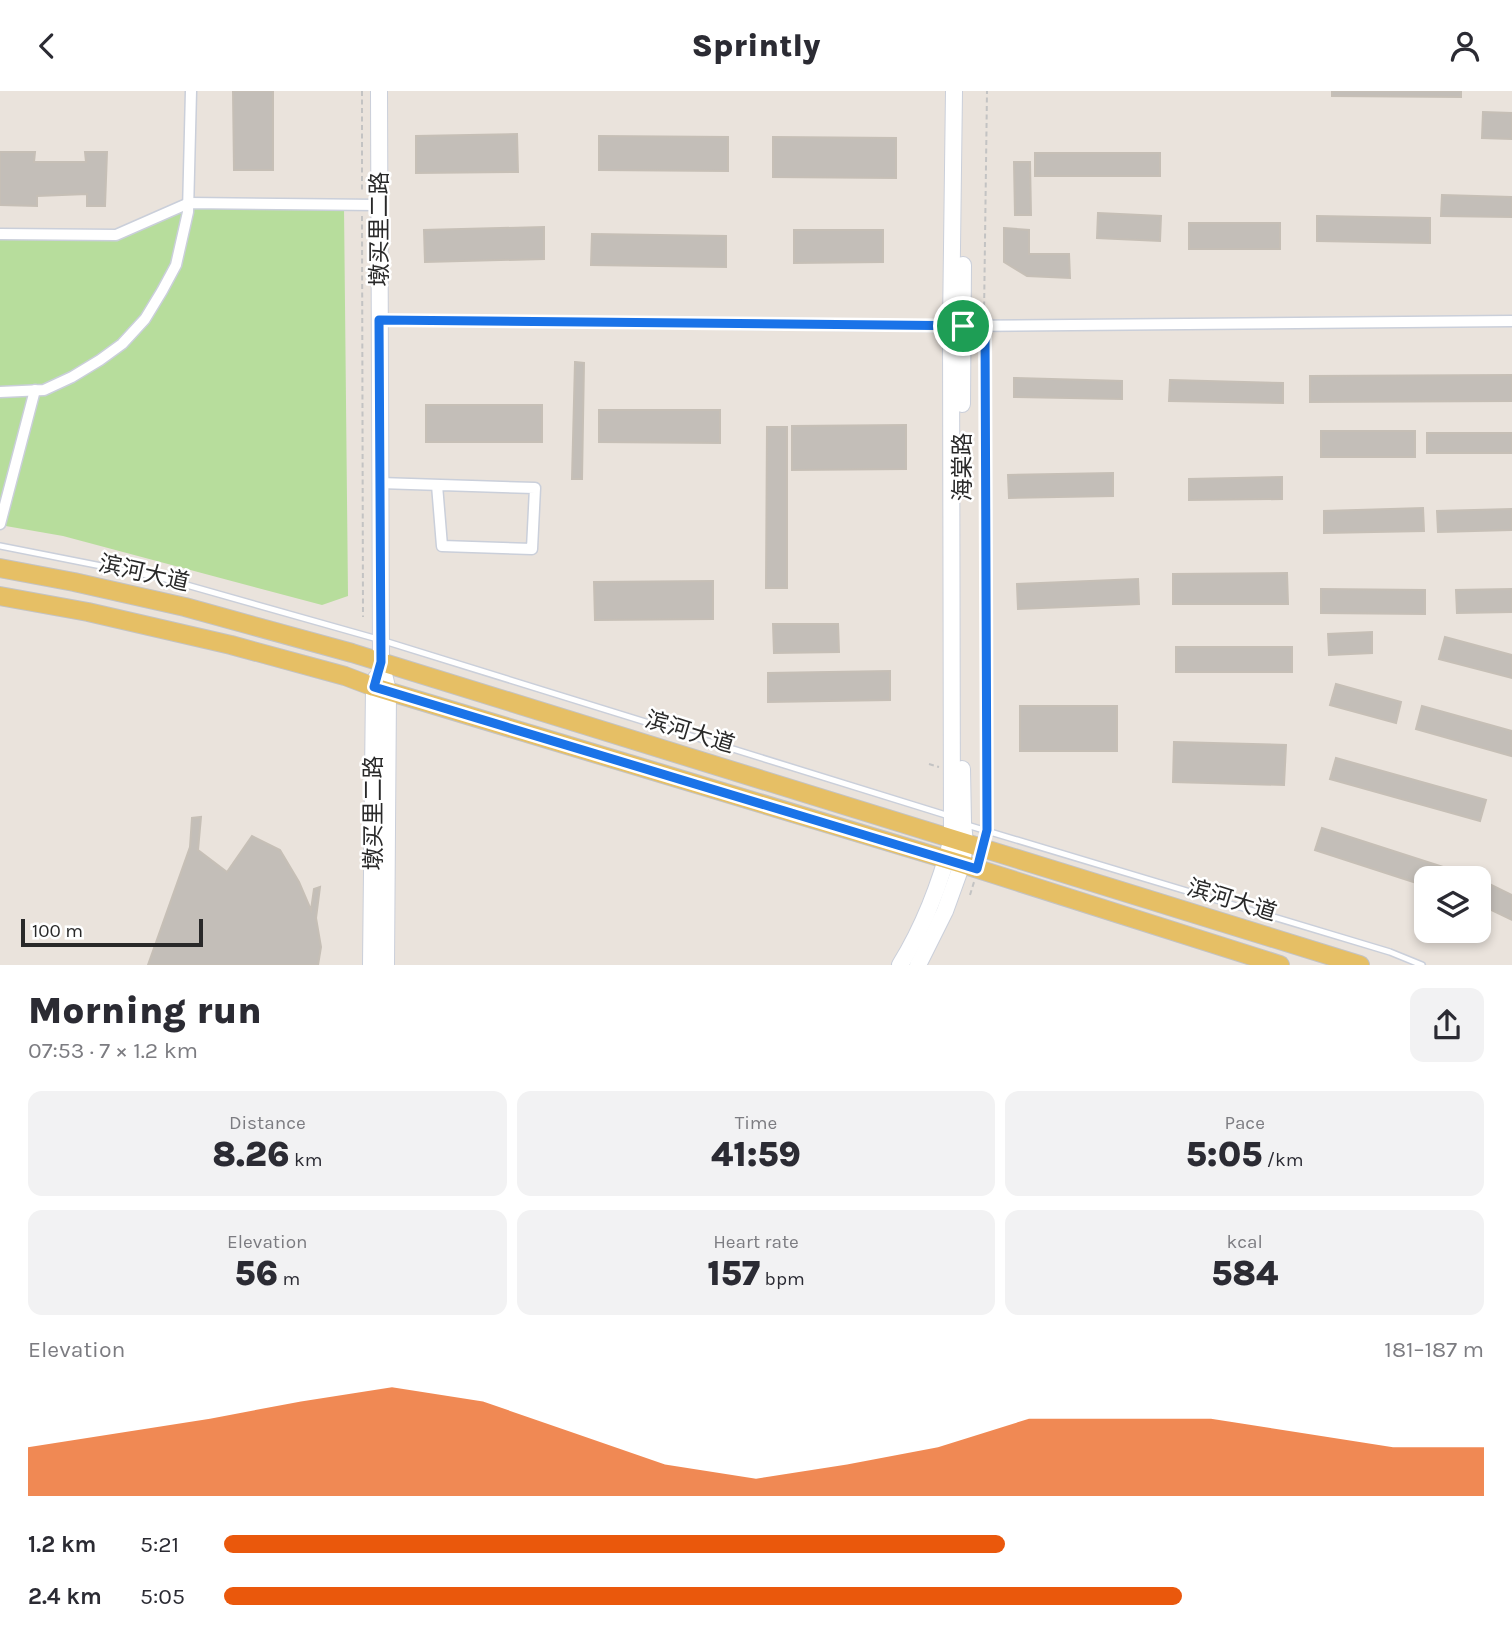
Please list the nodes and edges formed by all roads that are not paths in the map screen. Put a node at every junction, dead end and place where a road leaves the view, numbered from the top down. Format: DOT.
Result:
graph roads {
  1 [pos="191,91"];
  2 [pos="379,91"];
  3 [pos="954,91"];
  4 [pos="963,91"];
  5 [pos="188,203"];
  6 [pos="370,205"];
  7 [pos="0,234"];
  8 [pos="379,320"];
  9 [pos="1512,321"];
  10 [pos="957,326"];
  11 [pos="35,390"];
  12 [pos="0,392"];
  13 [pos="380,483"];
  14 [pos="437,485"];
  15 [pos="0,524"];
  16 [pos="0,546"];
  17 [pos="0,568"];
  18 [pos="0,596"];
  19 [pos="381,640"];
  20 [pos="381,662"];
  21 [pos="381,689"];
  22 [pos="958,830"];
  23 [pos="962,864"];
  24 [pos="371,965"];
  25 [pos="386,965"];
  26 [pos="900,965"];
  27 [pos="918,965"];
  28 [pos="1280,965"];
  29 [pos="1360,965"];
  30 [pos="1422,965"];
  1 -- 5 [label="street"];
  2 -- 6 [label="street, 墩买里二路"];
  3 -- 10 [label="street, 海棠路"];
  4 -- 10 [label="street, 海棠路"];
  5 -- 6 [label="street"];
  5 -- 7 [label="street"];
  5 -- 11 [label="street"];
  6 -- 8 [label="street, 墩买里二路"];
  8 -- 10 [label="street"];
  8 -- 13 [label="street, 墩买里二路"];
  9 -- 10 [label="street"];
  10 -- 22 [label="street, 海棠路"];
  11 -- 12 [label="street"];
  11 -- 15 [label="street"];
  13 -- 14 [label="street"];
  13 -- 19 [label="street, 墩买里二路"];
  14 -- 14 [label="street"];
  16 -- 19 [label="lane"];
  17 -- 20 [label="main road, 滨河大道"];
  18 -- 21 [label="main road, 滨河大道"];
  19 -- 20 [label="street, 墩买里二路"];
  19 -- 22 [label="lane"];
  20 -- 21 [label="street, 墩买里二路"];
  20 -- 22 [label="main road, 滨河大道"];
  21 -- 23 [label="main road, 滨河大道"];
  21 -- 24 [label="street, 墩买里二路"];
  21 -- 25 [label="street, 墩买里二路"];
  22 -- 23 [label="street, 海棠路"];
  22 -- 29 [label="main road, 滨河大道"];
  22 -- 30 [label="lane"];
  23 -- 26 [label="street"];
  23 -- 27 [label="street"];
  23 -- 28 [label="main road, 滨河大道"];
}
